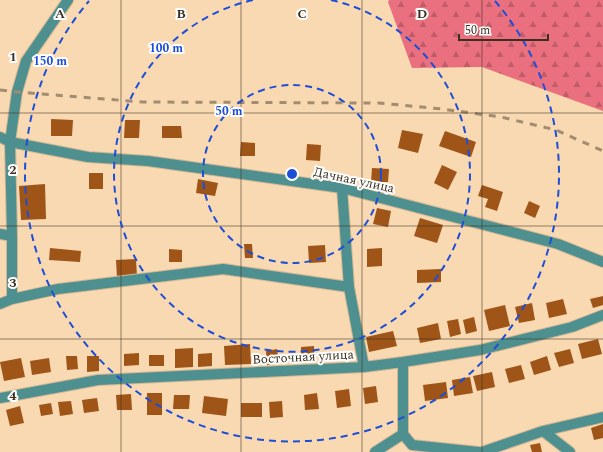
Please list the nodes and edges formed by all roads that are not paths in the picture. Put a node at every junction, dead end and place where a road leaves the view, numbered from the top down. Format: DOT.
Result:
graph roads {
  1 [pos="68,0"];
  2 [pos="0,137"];
  3 [pos="10,142"];
  4 [pos="342,188"];
  5 [pos="0,234"];
  6 [pos="12,236"];
  7 [pos="603,262"];
  8 [pos="349,287"];
  9 [pos="12,299"];
  10 [pos="0,304"];
  11 [pos="603,315"];
  12 [pos="403,362"];
  13 [pos="364,367"];
  14 [pos="0,398"];
  15 [pos="603,418"];
  16 [pos="543,430"];
  17 [pos="403,434"];
  18 [pos="413,448"];
  19 [pos="375,452"];
  20 [pos="480,452"];
  21 [pos="570,452"];
  1 -- 3 [label="street"];
  2 -- 3 [label="street, Дачная улица"];
  3 -- 4 [label="street, Дачная улица"];
  3 -- 6 [label="street"];
  4 -- 7 [label="street, Дачная улица"];
  4 -- 8 [label="street"];
  5 -- 6 [label="street"];
  6 -- 9 [label="street"];
  8 -- 9 [label="street"];
  8 -- 13 [label="street"];
  9 -- 10 [label="street"];
  11 -- 12 [label="street, Восточная улица"];
  12 -- 13 [label="street, Восточная улица"];
  12 -- 17 [label="street"];
  13 -- 14 [label="street, Восточная улица"];
  15 -- 16 [label="street"];
  16 -- 20 [label="street"];
  16 -- 21 [label="street"];
  17 -- 18 [label="street"];
  17 -- 19 [label="street"];
  18 -- 20 [label="street"];
}
